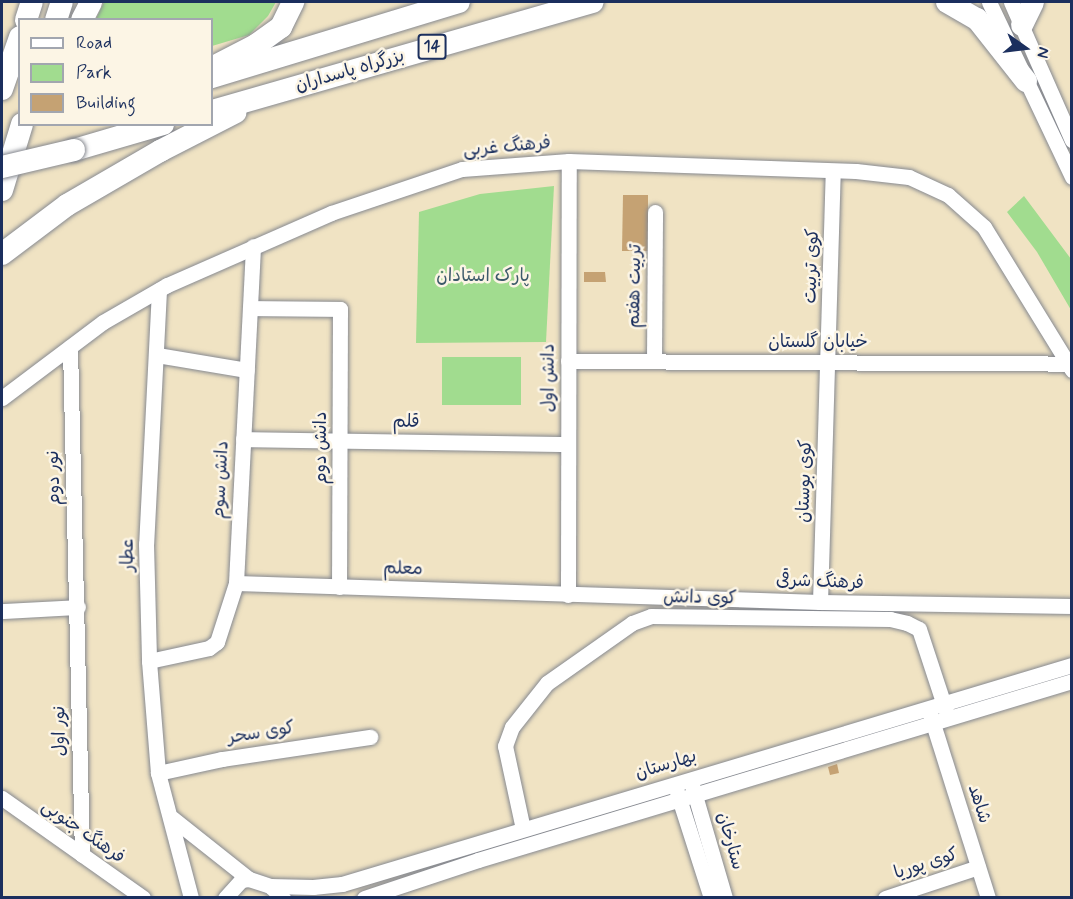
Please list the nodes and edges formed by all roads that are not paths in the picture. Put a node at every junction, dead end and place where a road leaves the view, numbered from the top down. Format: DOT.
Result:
graph roads {
  1 [pos="32,2"];
  2 [pos="62,2"];
  3 [pos="91,2"];
  4 [pos="293,2"];
  5 [pos="459,2"];
  6 [pos="593,2"];
  7 [pos="946,2"];
  8 [pos="989,2"];
  9 [pos="1011,2"];
  10 [pos="1033,2"];
  11 [pos="27,18"];
  12 [pos="57,18"];
  13 [pos="83,18"];
  14 [pos="1013,29"];
  15 [pos="18,43"];
  16 [pos="213,66"];
  17 [pos="213,77"];
  18 [pos="1033,77"];
  19 [pos="2,89"];
  20 [pos="273,94"];
  21 [pos="213,111"];
  22 [pos="1062,119"];
  23 [pos="213,124"];
  24 [pos="156,126"];
  25 [pos="210,126"];
  26 [pos="16,127"];
  27 [pos="1047,128"];
  28 [pos="1071,140"];
  29 [pos="2,160"];
  30 [pos="569,161"];
  31 [pos="2,166"];
  32 [pos="833,172"];
  33 [pos="1071,177"];
  34 [pos="2,190"];
  35 [pos="655,212"];
  36 [pos="253,246"];
  37 [pos="2,254"];
  38 [pos="159,290"];
  39 [pos="250,308"];
  40 [pos="70,347"];
  41 [pos="157,355"];
  42 [pos="568,361"];
  43 [pos="654,361"];
  44 [pos="828,362"];
  45 [pos="1069,367"];
  46 [pos="247,370"];
  47 [pos="2,398"];
  48 [pos="243,439"];
  49 [pos="342,440"];
  50 [pos="568,444"];
  51 [pos="236,583"];
  52 [pos="339,587"];
  53 [pos="568,595"];
  54 [pos="820,602"];
  55 [pos="1071,606"];
  56 [pos="78,607"];
  57 [pos="2,611"];
  58 [pos="149,662"];
  59 [pos="1071,665"];
  60 [pos="1071,681"];
  61 [pos="935,712"];
  62 [pos="370,736"];
  63 [pos="158,772"];
  64 [pos="682,781"];
  65 [pos="696,795"];
  66 [pos="2,798"];
  67 [pos="679,801"];
  68 [pos="172,818"];
  69 [pos="524,829"];
  70 [pos="82,855"];
  71 [pos="978,867"];
  72 [pos="249,879"];
  73 [pos="270,886"];
  74 [pos="223,896"];
  75 [pos="143,897"];
  76 [pos="191,897"];
  77 [pos="283,897"];
  78 [pos="364,897"];
  79 [pos="711,897"];
  80 [pos="725,897"];
  81 [pos="885,897"];
  82 [pos="988,897"];
  1 -- 11 [label="highway"];
  2 -- 12 [label="highway"];
  3 -- 13 [label="highway"];
  4 -- 16 [label="highway"];
  5 -- 17 [label="highway, بزرگراه پاسداران / 14"];
  6 -- 20 [label="highway, بزرگراه پاسداران / 14"];
  7 -- 18 [label="highway"];
  8 -- 14 [label="street"];
  9 -- 14 [label="street"];
  10 -- 14 [label="highway"];
  14 -- 18 [label="street"];
  15 -- 19 [label="highway"];
  18 -- 22 [label="street"];
  18 -- 27 [label="street"];
  20 -- 21 [label="highway, بزرگراه پاسداران"];
  20 -- 23 [label="highway, 14"];
  22 -- 27 [label="street"];
  22 -- 28 [label="street"];
  24 -- 31 [label="highway, bridge"];
  25 -- 37 [label="highway, 14"];
  26 -- 29 [label="highway"];
  26 -- 34 [label="highway"];
  27 -- 33 [label="street"];
  30 -- 32 [label="street, فرهنگ غربی"];
  30 -- 36 [label="street, فرهنگ غربی"];
  30 -- 42 [label="street, دانش اول"];
  32 -- 44 [label="street, کوی تربیت"];
  32 -- 45 [label="street, فرهنگ غربی"];
  35 -- 43 [label="street, تربیت هفتم"];
  36 -- 38 [label="street, فرهنگ غربی"];
  36 -- 39 [label="street, دانش سوم"];
  38 -- 40 [label="street, فرهنگ غربی"];
  38 -- 41 [label="street, عطار"];
  39 -- 46 [label="street, دانش سوم"];
  39 -- 49 [label="street, دانش دوم"];
  40 -- 47 [label="street"];
  40 -- 56 [label="street, نور دوم"];
  41 -- 46 [label="street"];
  41 -- 58 [label="street, عطار"];
  42 -- 43 [label="street, خیابان گلستان"];
  42 -- 50 [label="street, دانش اول"];
  43 -- 44 [label="street, خیابان گلستان"];
  44 -- 45 [label="street, خیابان گلستان"];
  44 -- 54 [label="street, کوی بوستان"];
  46 -- 48 [label="street, دانش سوم"];
  48 -- 49 [label="street, قلم"];
  48 -- 51 [label="street, دانش سوم"];
  49 -- 50 [label="street, قلم"];
  49 -- 52 [label="street, دانش دوم"];
  50 -- 53 [label="street, دانش اول"];
  51 -- 52 [label="street, معلم"];
  51 -- 58 [label="street, دانش سوم"];
  52 -- 53 [label="street, معلم"];
  53 -- 54 [label="street, فرهنگ شرقی"];
  54 -- 55 [label="street, فرهنگ شرقی"];
  56 -- 57 [label="street"];
  56 -- 70 [label="street, نور اول"];
  58 -- 63 [label="street, عطار"];
  59 -- 61 [label="street, بهارستان"];
  60 -- 61 [label="street, بهارستان"];
  61 -- 64 [label="street, بهارستان"];
  61 -- 65 [label="street, بهارستان"];
  61 -- 69 [label="street, کوی دانش"];
  61 -- 71 [label="street, شاهد"];
  62 -- 63 [label="street, کوی سحر"];
  63 -- 68 [label="street, عطار"];
  64 -- 65 [label="street, ستارخان"];
  64 -- 67 [label="street, ستارخان"];
  64 -- 69 [label="street, بهارستان"];
  65 -- 67 [label="street, بهارستان"];
  65 -- 80 [label="street, ستارخان"];
  66 -- 70 [label="street, فرهنگ جنوبی"];
  67 -- 78 [label="street, بهارستان"];
  67 -- 79 [label="street, ستارخان"];
  68 -- 72 [label="street"];
  68 -- 76 [label="street, عطار"];
  69 -- 73 [label="street, بهارستان"];
  70 -- 75 [label="street, فرهنگ جنوبی"];
  71 -- 81 [label="street, کوی پوریا"];
  71 -- 82 [label="street, شاهد"];
  72 -- 73 [label="street"];
  72 -- 74 [label="street"];
  73 -- 77 [label="street"];
}
